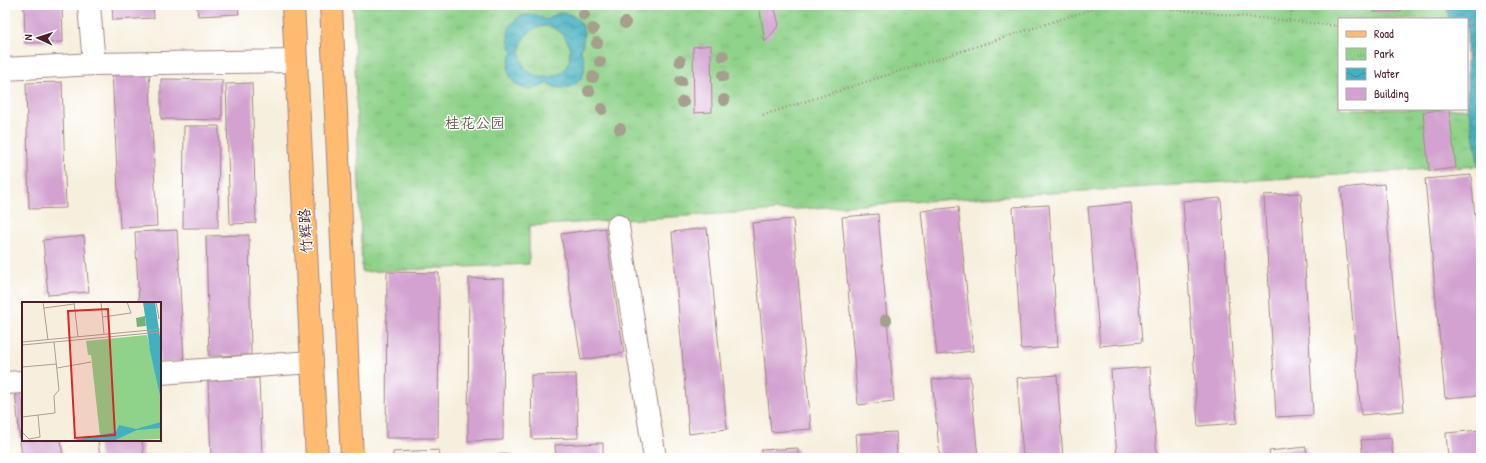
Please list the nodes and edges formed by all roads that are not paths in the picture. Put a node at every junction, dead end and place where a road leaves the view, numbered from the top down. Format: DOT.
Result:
graph roads {
  1 [pos="90,5"];
  2 [pos="293,5"];
  3 [pos="331,5"];
  4 [pos="296,61"];
  5 [pos="94,64"];
  6 [pos="5,69"];
  7 [pos="618,226"];
  8 [pos="312,362"];
  9 [pos="161,373"];
  10 [pos="22,382"];
  11 [pos="5,383"];
  12 [pos="317,458"];
  13 [pos="352,458"];
  14 [pos="655,458"];
  1 -- 5 [label="lane"];
  2 -- 4 [label="main road, 竹辉路"];
  3 -- 13 [label="main road"];
  4 -- 5 [label="lane"];
  4 -- 8 [label="main road, 竹辉路"];
  5 -- 6 [label="lane"];
  7 -- 14 [label="lane"];
  8 -- 9 [label="lane"];
  8 -- 12 [label="main road, 竹辉路"];
  10 -- 11 [label="lane"];
}
